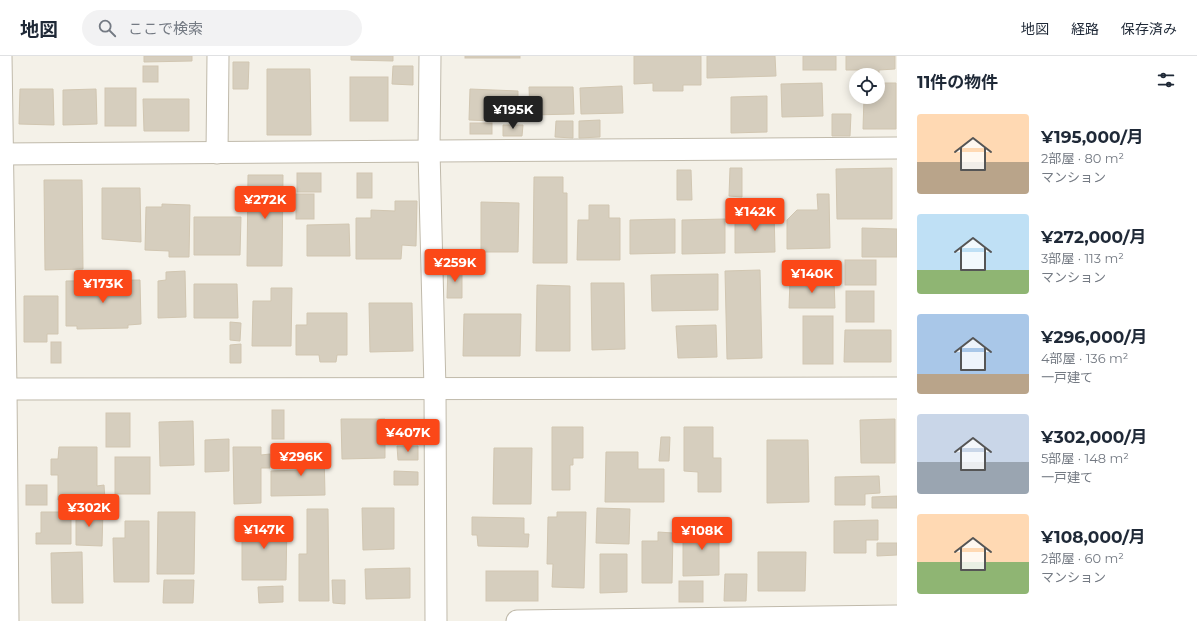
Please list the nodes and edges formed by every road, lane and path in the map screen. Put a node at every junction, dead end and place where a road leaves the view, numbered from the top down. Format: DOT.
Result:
graph roads {
  1 [pos="0,56"];
  2 [pos="218,56"];
  3 [pos="430,56"];
  4 [pos="897,148"];
  5 [pos="429,151"];
  6 [pos="217,153"];
  7 [pos="1,154"];
  8 [pos="897,388"];
  9 [pos="435,389"];
  10 [pos="3,390"];
  11 [pos="897,616"];
  12 [pos="8,621"];
  13 [pos="436,621"];
  14 [pos="517,621"];
  1 -- 7 [label="street"];
  2 -- 6 [label="street"];
  3 -- 5 [label="street"];
  4 -- 5 [label="street"];
  5 -- 6 [label="street"];
  5 -- 9 [label="street"];
  6 -- 7 [label="street"];
  7 -- 10 [label="street"];
  8 -- 9 [label="street"];
  9 -- 10 [label="street"];
  9 -- 13 [label="street"];
  10 -- 12 [label="street"];
  11 -- 14 [label="street"];
}
